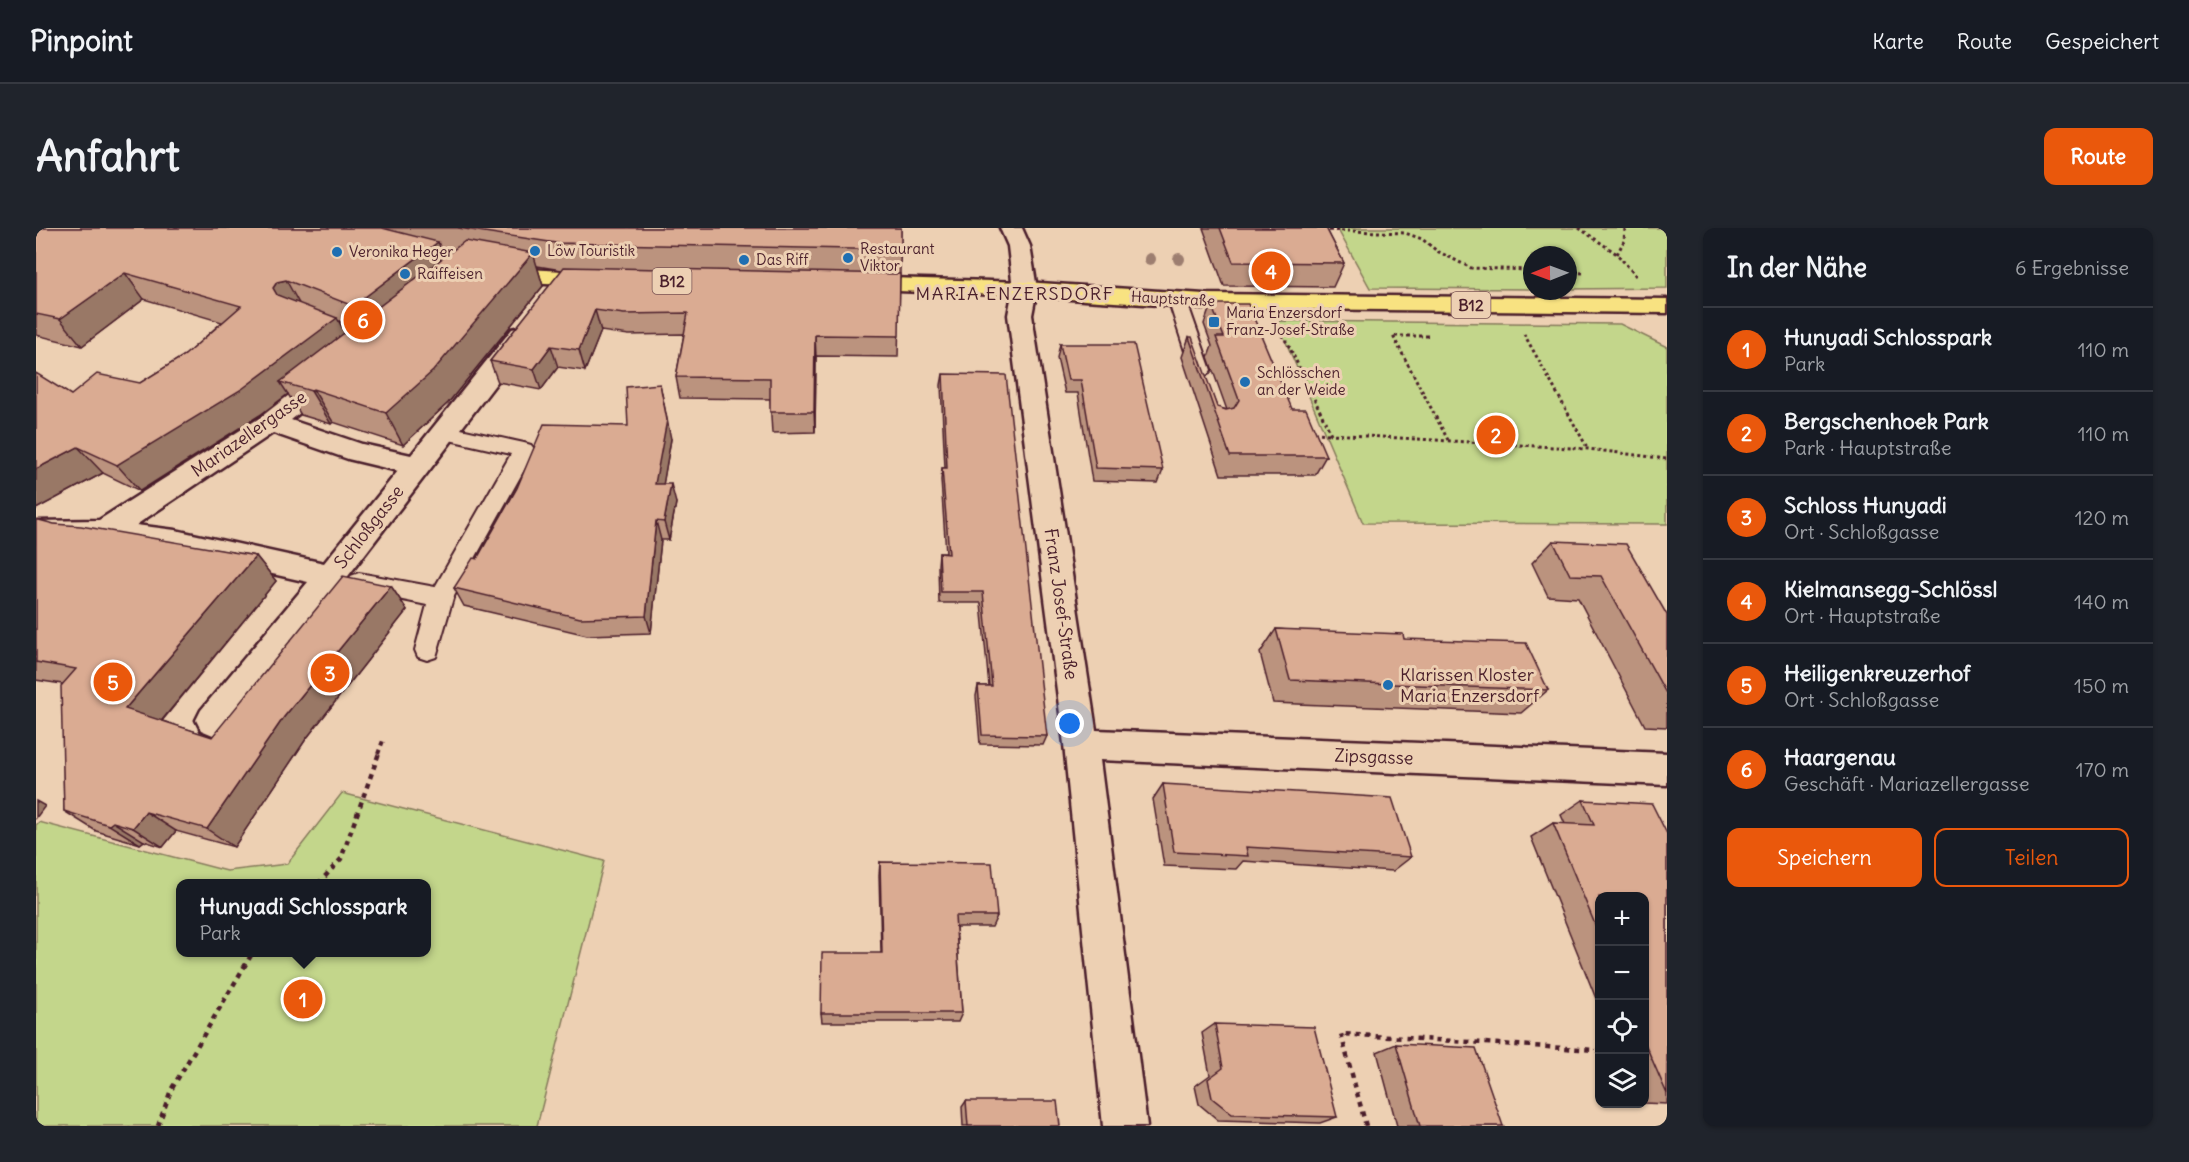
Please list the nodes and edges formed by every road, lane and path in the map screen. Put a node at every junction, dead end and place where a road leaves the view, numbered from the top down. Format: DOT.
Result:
graph roads {
  1 [pos="1011,228"];
  2 [pos="1579,228"];
  3 [pos="1625,228"];
  4 [pos="1322,230"];
  5 [pos="1617,254"];
  6 [pos="471,265"];
  7 [pos="1523,270"];
  8 [pos="1637,276"];
  9 [pos="622,280"];
  10 [pos="834,284"];
  11 [pos="1025,289"];
  12 [pos="549,297"];
  13 [pos="1177,300"];
  14 [pos="1664,309"];
  15 [pos="1287,328"];
  16 [pos="1390,331"];
  17 [pos="1533,334"];
  18 [pos="1393,336"];
  19 [pos="1428,336"];
  20 [pos="353,358"];
  21 [pos="1207,387"];
  22 [pos="270,423"];
  23 [pos="443,432"];
  24 [pos="1331,434"];
  25 [pos="1448,440"];
  26 [pos="1314,443"];
  27 [pos="1588,449"];
  28 [pos="1667,459"];
  29 [pos="417,466"];
  30 [pos="105,531"];
  31 [pos="36,532"];
  32 [pos="331,576"];
  33 [pos="441,598"];
  34 [pos="427,650"];
  35 [pos="213,720"];
  36 [pos="384,738"];
  37 [pos="1081,744"];
  38 [pos="1667,769"];
  39 [pos="323,879"];
  40 [pos="250,957"];
  41 [pos="1595,1050"];
  42 [pos="158,1126"];
  43 [pos="1125,1126"];
  44 [pos="1366,1126"];
  1 -- 11 [label="street, Franz Josef-Straße"];
  2 -- 5 [label="path"];
  3 -- 5 [label="path"];
  4 -- 7 [label="path"];
  5 -- 8 [label="path"];
  6 -- 12 [label="main road"];
  9 -- 12 [label="main road"];
  10 -- 11 [label="main road, Hauptstraße / B12"];
  11 -- 13 [label="main road, Hauptstraße / B12"];
  11 -- 37 [label="street, Franz Josef-Straße"];
  12 -- 23 [label="street, Schloßgasse"];
  13 -- 14 [label="main road, Hauptstraße / B12"];
  13 -- 21 [label="lane"];
  15 -- 24 [label="path"];
  16 -- 18 [label="path"];
  17 -- 27 [label="path"];
  18 -- 19 [label="path"];
  18 -- 25 [label="path"];
  20 -- 22 [label="street, Mariazellergasse"];
  22 -- 29 [label="street, Schloßgasse"];
  22 -- 30 [label="street, Mariazellergasse"];
  23 -- 29 [label="street, Schloßgasse"];
  23 -- 33 [label="lane"];
  24 -- 25 [label="path"];
  24 -- 26 [label="path"];
  25 -- 27 [label="path"];
  27 -- 28 [label="path"];
  29 -- 32 [label="street, Schloßgasse"];
  30 -- 31 [label="street"];
  30 -- 32 [label="street, Schloßgasse"];
  32 -- 33 [label="lane"];
  32 -- 35 [label="street"];
  33 -- 34 [label="lane"];
  36 -- 39 [label="path"];
  37 -- 38 [label="street, Zipsgasse"];
  37 -- 43 [label="street, Franz Josef-Straße"];
  40 -- 42 [label="path"];
  41 -- 44 [label="path"];
}
